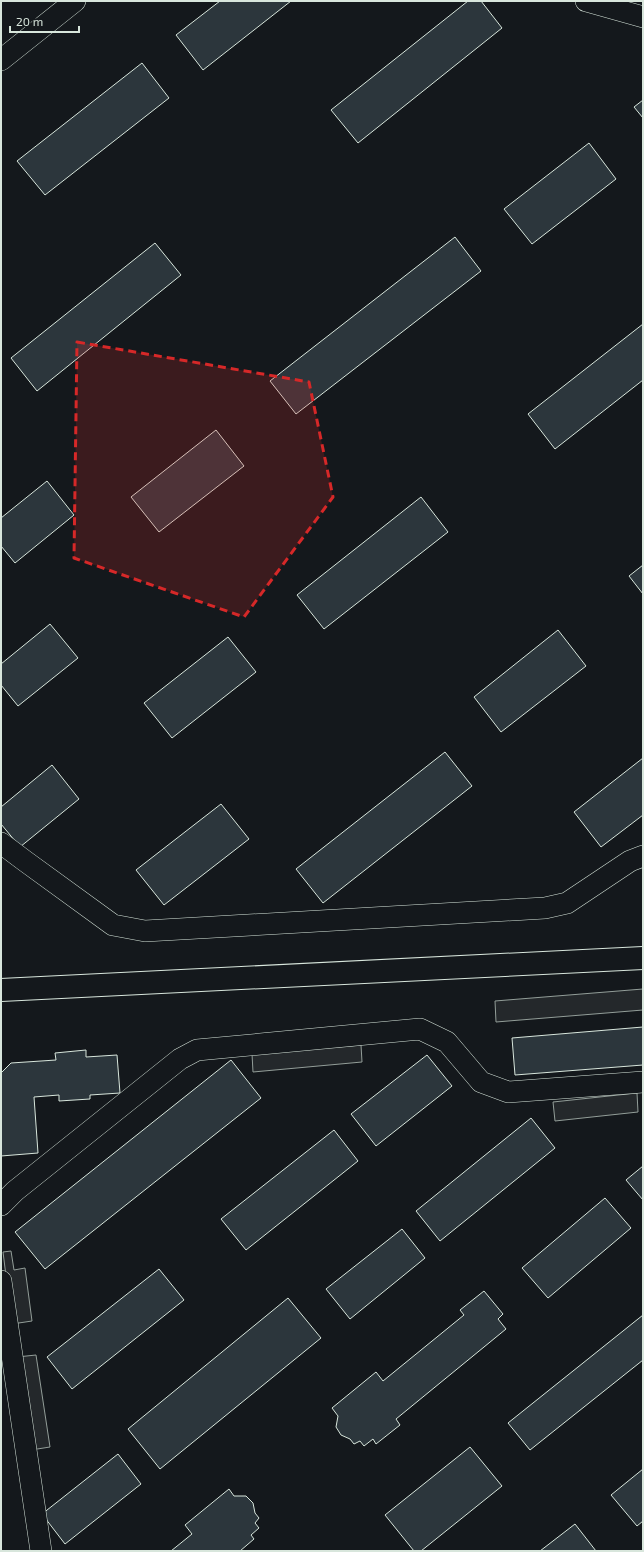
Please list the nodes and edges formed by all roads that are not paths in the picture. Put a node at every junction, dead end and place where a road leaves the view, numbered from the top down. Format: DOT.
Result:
graph roads {
  1 [pos="75,1"];
  2 [pos="586,1"];
  3 [pos="643,17"];
  4 [pos="1,60"];
  5 [pos="1,843"];
  6 [pos="643,856"];
  7 [pos="643,958"];
  8 [pos="1,990"];
  9 [pos="643,1082"];
  10 [pos="1,1205"];
  11 [pos="1,1281"];
  12 [pos="40,1551"];
  1 -- 4 [label="street"];
  2 -- 3 [label="street"];
  5 -- 6 [label="street"];
  7 -- 8 [label="street"];
  9 -- 10 [label="street"];
  11 -- 12 [label="street"];
}
